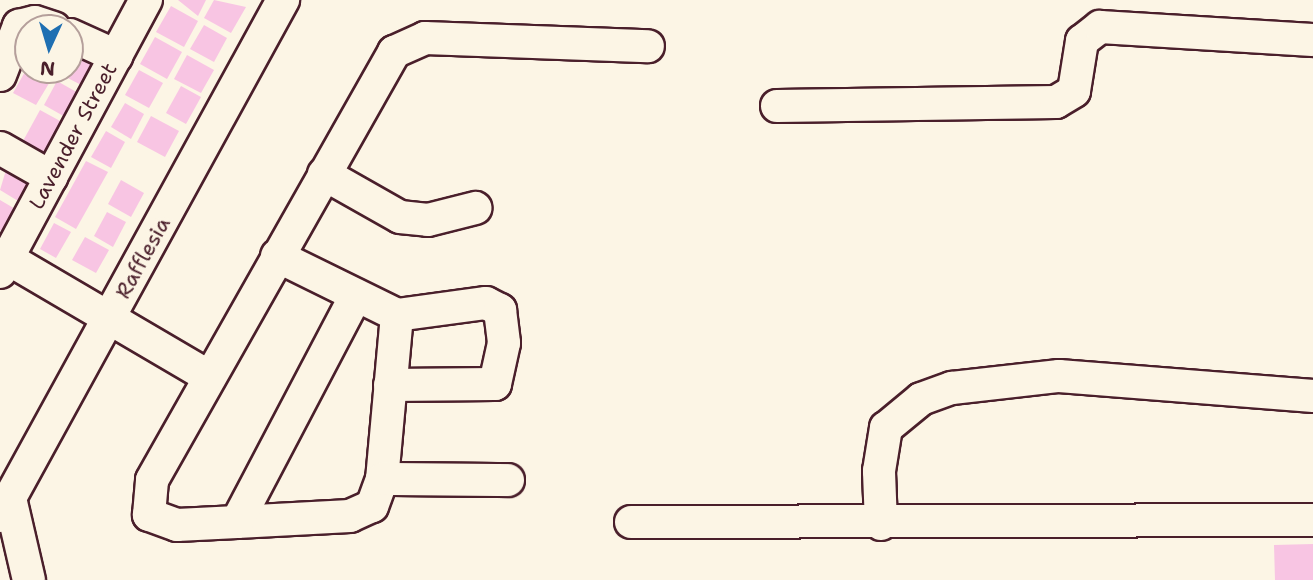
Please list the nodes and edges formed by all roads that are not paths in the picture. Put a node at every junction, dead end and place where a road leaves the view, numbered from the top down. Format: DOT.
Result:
graph roads {
  1 [pos="146,0"];
  2 [pos="283,0"];
  3 [pos="14,39"];
  4 [pos="1313,40"];
  5 [pos="84,41"];
  6 [pos="648,46"];
  7 [pos="116,56"];
  8 [pos="0,75"];
  9 [pos="777,106"];
  10 [pos="0,148"];
  11 [pos="324,174"];
  12 [pos="51,177"];
  13 [pos="475,208"];
  14 [pos="278,256"];
  15 [pos="2,261"];
  16 [pos="356,295"];
  17 [pos="397,315"];
  18 [pos="110,318"];
  19 [pos="210,377"];
  20 [pos="390,385"];
  21 [pos="1313,396"];
  22 [pos="382,479"];
  23 [pos="508,480"];
  24 [pos="5,507"];
  25 [pos="1313,520"];
  26 [pos="237,522"];
  27 [pos="631,522"];
  28 [pos="881,524"];
  29 [pos="29,580"];
  1 -- 7 [label="street, Lavender Street"];
  2 -- 18 [label="street, Rafflesia"];
  3 -- 8 [label="street"];
  4 -- 9 [label="street"];
  5 -- 7 [label="street"];
  6 -- 11 [label="street"];
  7 -- 12 [label="street, Lavender Street"];
  10 -- 12 [label="street"];
  11 -- 13 [label="street"];
  11 -- 14 [label="street"];
  12 -- 15 [label="street, Lavender Street"];
  14 -- 16 [label="street"];
  14 -- 19 [label="street"];
  15 -- 18 [label="street"];
  16 -- 17 [label="street"];
  16 -- 26 [label="street"];
  17 -- 20 [label="street"];
  17 -- 20 [label="street"];
  18 -- 19 [label="street"];
  18 -- 24 [label="street, Rafflesia"];
  19 -- 26 [label="street"];
  20 -- 22 [label="street"];
  21 -- 28 [label="street"];
  22 -- 23 [label="street"];
  22 -- 26 [label="street"];
  24 -- 29 [label="street"];
  25 -- 28 [label="street"];
  27 -- 28 [label="street"];
}
